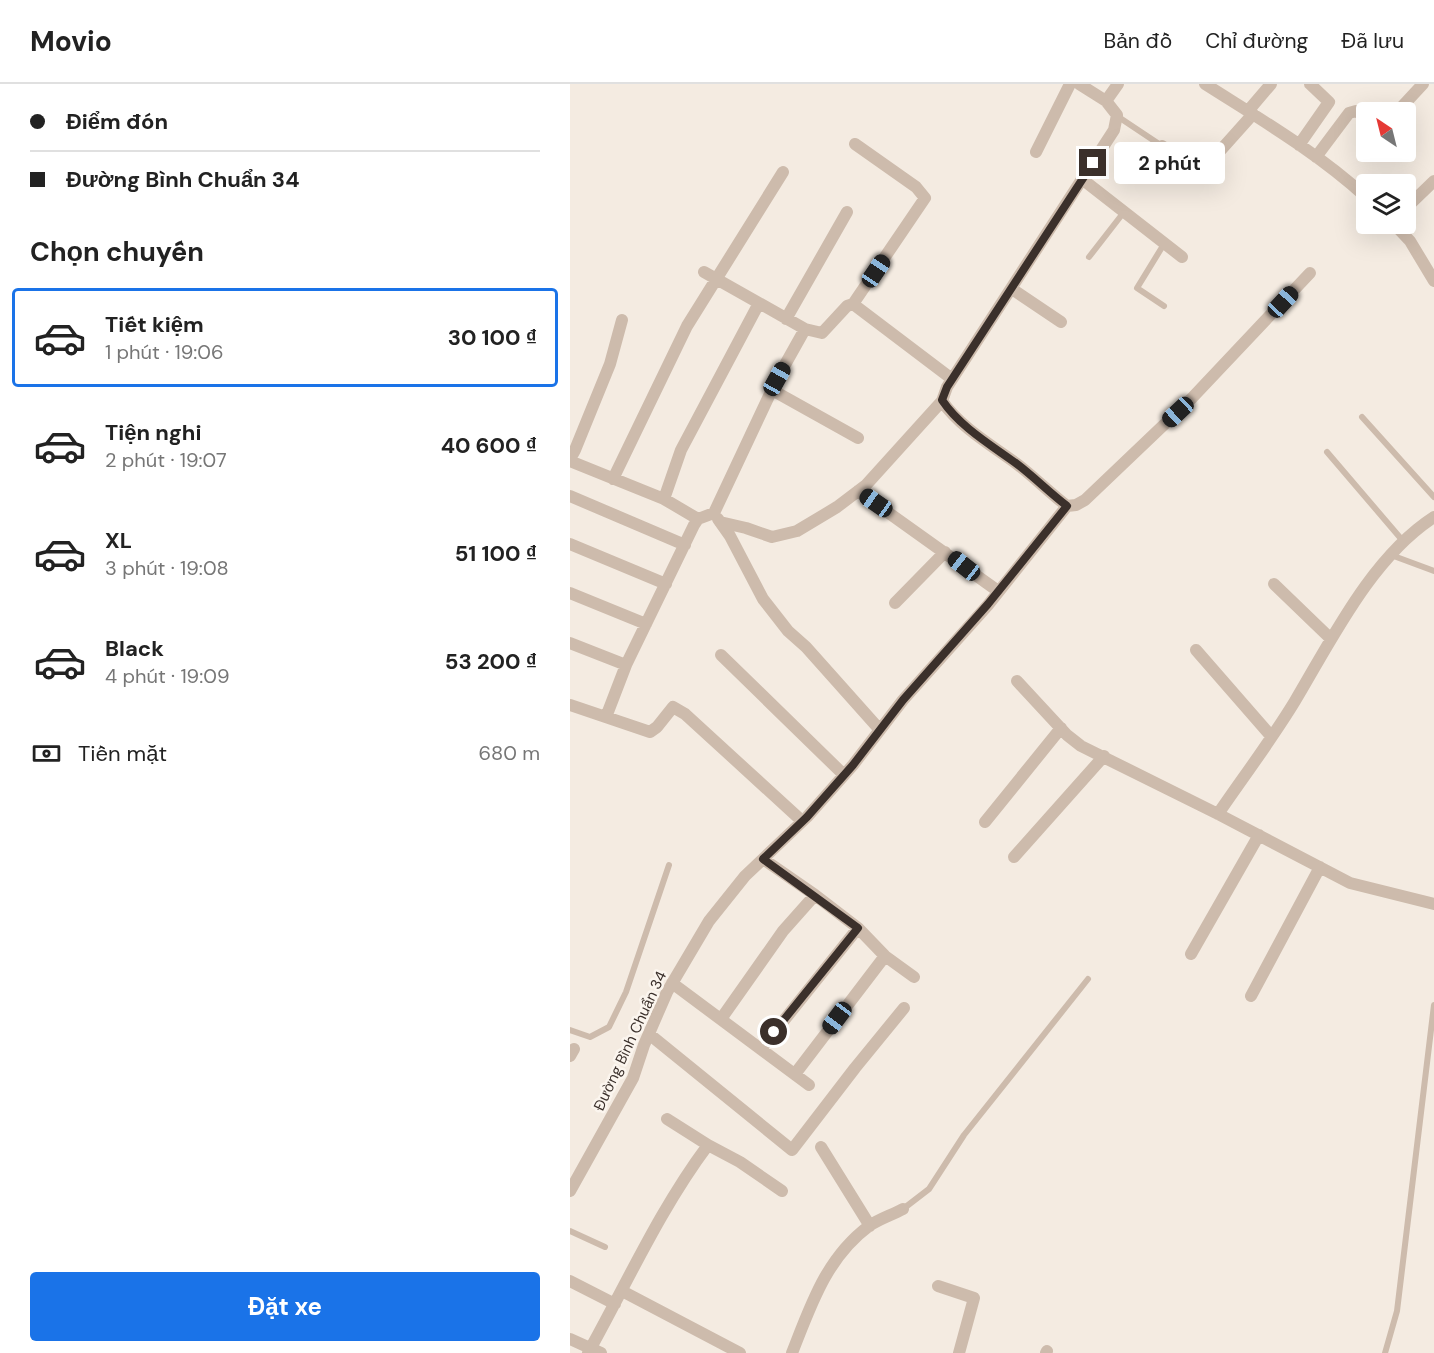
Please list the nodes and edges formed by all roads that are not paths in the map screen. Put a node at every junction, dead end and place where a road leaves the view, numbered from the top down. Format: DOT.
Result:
graph roads {
  1 [pos="1070,84"];
  2 [pos="1079,84"];
  3 [pos="1118,84"];
  4 [pos="1205,84"];
  5 [pos="1271,84"];
  6 [pos="1310,84"];
  7 [pos="1423,84"];
  8 [pos="1107,101"];
  9 [pos="1406,102"];
  10 [pos="1356,111"];
  11 [pos="1250,113"];
  12 [pos="1117,115"];
  13 [pos="855,144"];
  14 [pos="1299,145"];
  15 [pos="1162,146"];
  16 [pos="1036,152"];
  17 [pos="1316,157"];
  18 [pos="783,171"];
  19 [pos="1082,179"];
  20 [pos="1434,182"];
  21 [pos="1356,188"];
  22 [pos="1416,199"];
  23 [pos="847,212"];
  24 [pos="1125,212"];
  25 [pos="1403,234"];
  26 [pos="1164,243"];
  27 [pos="1089,257"];
  28 [pos="1182,257"];
  29 [pos="1431,264"];
  30 [pos="704,272"];
  31 [pos="1310,273"];
  32 [pos="715,279"];
  33 [pos="1434,281"];
  34 [pos="1012,289"];
  35 [pos="759,303"];
  36 [pos="853,304"];
  37 [pos="1164,306"];
  38 [pos="786,319"];
  39 [pos="622,320"];
  40 [pos="1061,322"];
  41 [pos="805,329"];
  42 [pos="952,379"];
  43 [pos="772,390"];
  44 [pos="942,400"];
  45 [pos="1362,417"];
  46 [pos="858,438"];
  47 [pos="1327,452"];
  48 [pos="570,460"];
  49 [pos="614,479"];
  50 [pos="858,491"];
  51 [pos="570,496"];
  52 [pos="1434,497"];
  53 [pos="664,499"];
  54 [pos="1067,506"];
  55 [pos="1434,517"];
  56 [pos="717,518"];
  57 [pos="698,519"];
  58 [pos="1403,541"];
  59 [pos="570,544"];
  60 [pos="685,545"];
  61 [pos="945,552"];
  62 [pos="1391,555"];
  63 [pos="1434,571"];
  64 [pos="666,584"];
  65 [pos="1274,584"];
  66 [pos="998,591"];
  67 [pos="570,593"];
  68 [pos="895,603"];
  69 [pos="646,624"];
  70 [pos="1331,639"];
  71 [pos="570,643"];
  72 [pos="1196,650"];
  73 [pos="721,656"];
  74 [pos="626,665"];
  75 [pos="1017,681"];
  76 [pos="570,705"];
  77 [pos="606,717"];
  78 [pos="1061,728"];
  79 [pos="880,730"];
  80 [pos="1271,736"];
  81 [pos="1104,756"];
  82 [pos="844,775"];
  83 [pos="1218,814"];
  84 [pos="802,821"];
  85 [pos="985,822"];
  86 [pos="1258,835"];
  87 [pos="1014,857"];
  88 [pos="763,859"];
  89 [pos="669,865"];
  90 [pos="1320,867"];
  91 [pos="815,895"];
  92 [pos="1434,904"];
  93 [pos="858,928"];
  94 [pos="1191,954"];
  95 [pos="885,956"];
  96 [pos="914,977"];
  97 [pos="1088,979"];
  98 [pos="672,983"];
  99 [pos="1251,996"];
  100 [pos="1434,1005"];
  101 [pos="904,1008"];
  102 [pos="721,1019"];
  103 [pos="570,1030"];
  104 [pos="649,1034"];
  105 [pos="761,1049"];
  106 [pos="795,1074"];
  107 [pos="809,1085"];
  108 [pos="667,1119"];
  109 [pos="708,1145"];
  110 [pos="821,1147"];
  111 [pos="570,1191"];
  112 [pos="782,1191"];
  113 [pos="903,1209"];
  114 [pos="870,1226"];
  115 [pos="570,1231"];
  116 [pos="605,1248"];
  117 [pos="570,1281"];
  118 [pos="938,1286"];
  119 [pos="622,1291"];
  120 [pos="615,1304"];
  121 [pos="570,1339"];
  122 [pos="594,1351"];
  123 [pos="740,1353"];
  124 [pos="792,1353"];
  125 [pos="958,1353"];
  126 [pos="1385,1353"];
  1 -- 16 [label="street"];
  2 -- 8 [label="street"];
  3 -- 8 [label="street"];
  4 -- 11 [label="street"];
  5 -- 11 [label="street"];
  6 -- 14 [label="street"];
  7 -- 9 [label="street"];
  8 -- 12 [label="street"];
  10 -- 17 [label="street"];
  11 -- 14 [label="street"];
  11 -- 15 [label="street"];
  12 -- 15 [label="lane"];
  12 -- 19 [label="street"];
  13 -- 36 [label="street"];
  14 -- 17 [label="street"];
  17 -- 21 [label="street"];
  18 -- 32 [label="street"];
  19 -- 24 [label="street"];
  19 -- 34 [label="street"];
  20 -- 22 [label="street"];
  23 -- 38 [label="street"];
  24 -- 26 [label="street"];
  24 -- 27 [label="lane"];
  25 -- 29 [label="street"];
  26 -- 28 [label="street"];
  26 -- 37 [label="lane"];
  29 -- 33 [label="street"];
  30 -- 32 [label="street"];
  31 -- 54 [label="street"];
  32 -- 35 [label="street"];
  32 -- 49 [label="street"];
  34 -- 40 [label="street"];
  34 -- 42 [label="street"];
  35 -- 38 [label="street"];
  35 -- 53 [label="street"];
  36 -- 41 [label="street"];
  36 -- 42 [label="street"];
  38 -- 41 [label="street"];
  39 -- 48 [label="street"];
  41 -- 43 [label="street"];
  42 -- 44 [label="street"];
  43 -- 46 [label="street"];
  43 -- 56 [label="street"];
  44 -- 50 [label="street"];
  44 -- 54 [label="street"];
  45 -- 52 [label="lane"];
  47 -- 58 [label="lane"];
  48 -- 49 [label="street"];
  49 -- 53 [label="street"];
  50 -- 56 [label="street"];
  50 -- 61 [label="street"];
  51 -- 60 [label="street"];
  53 -- 57 [label="street"];
  54 -- 66 [label="street, Đường Bình Chuẩn 34"];
  55 -- 58 [label="street"];
  56 -- 57 [label="street"];
  56 -- 79 [label="street"];
  57 -- 60 [label="street"];
  58 -- 62 [label="street"];
  59 -- 64 [label="street"];
  60 -- 64 [label="street"];
  61 -- 66 [label="street"];
  61 -- 68 [label="street"];
  62 -- 63 [label="lane"];
  62 -- 70 [label="street"];
  64 -- 69 [label="street"];
  65 -- 70 [label="street"];
  66 -- 79 [label="street, Đường Bình Chuẩn 34"];
  67 -- 69 [label="street"];
  69 -- 74 [label="street"];
  70 -- 80 [label="street"];
  71 -- 74 [label="street"];
  72 -- 80 [label="street"];
  73 -- 82 [label="street"];
  74 -- 77 [label="street"];
  75 -- 78 [label="street"];
  76 -- 77 [label="street"];
  77 -- 84 [label="street"];
  78 -- 81 [label="street"];
  78 -- 85 [label="street"];
  79 -- 82 [label="street, Đường Bình Chuẩn 34"];
  80 -- 83 [label="street"];
  81 -- 83 [label="street"];
  81 -- 87 [label="street"];
  82 -- 84 [label="street, Đường Bình Chuẩn 34"];
  83 -- 86 [label="street"];
  84 -- 88 [label="street, Đường Bình Chuẩn 34"];
  86 -- 90 [label="street"];
  86 -- 94 [label="street"];
  88 -- 91 [label="street"];
  88 -- 98 [label="street, Đường Bình Chuẩn 34"];
  89 -- 103 [label="lane"];
  90 -- 92 [label="street"];
  90 -- 99 [label="street"];
  91 -- 93 [label="street"];
  91 -- 102 [label="street"];
  93 -- 95 [label="street"];
  93 -- 105 [label="street"];
  95 -- 96 [label="street"];
  95 -- 106 [label="street"];
  97 -- 113 [label="lane"];
  98 -- 102 [label="street"];
  98 -- 104 [label="street, Đường Bình Chuẩn 34"];
  100 -- 126 [label="lane"];
  101 -- 104 [label="street"];
  102 -- 105 [label="street"];
  104 -- 111 [label="street, Đường Bình Chuẩn 34"];
  105 -- 106 [label="street"];
  106 -- 107 [label="street"];
  108 -- 109 [label="street"];
  109 -- 112 [label="street"];
  109 -- 119 [label="street"];
  110 -- 114 [label="street"];
  113 -- 114 [label="street"];
  114 -- 124 [label="street"];
  115 -- 116 [label="lane"];
  117 -- 120 [label="street"];
  118 -- 125 [label="street"];
  119 -- 120 [label="street"];
  119 -- 123 [label="street"];
  120 -- 122 [label="street"];
  121 -- 122 [label="street"];
}
